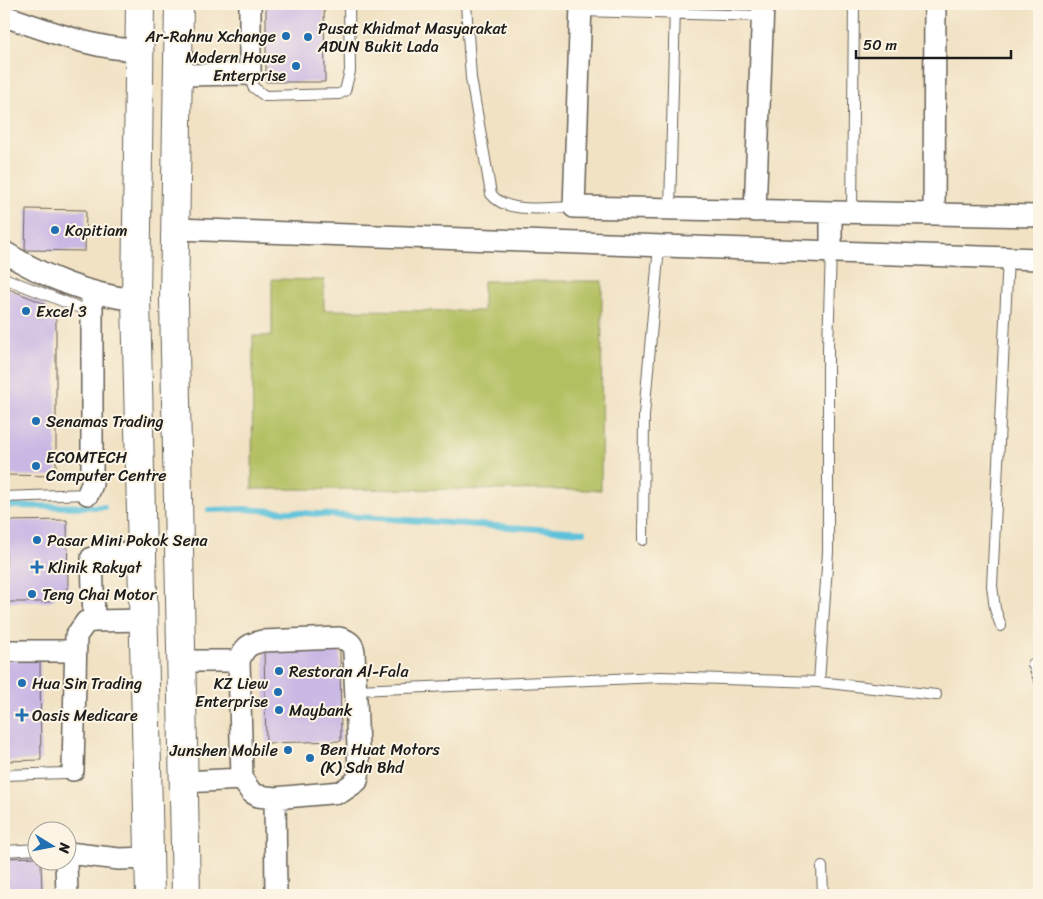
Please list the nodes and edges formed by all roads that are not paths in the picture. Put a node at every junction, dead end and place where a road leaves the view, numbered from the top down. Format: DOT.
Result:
graph roads {
  1 [pos="140,4"];
  2 [pos="179,4"];
  3 [pos="250,4"];
  4 [pos="349,4"];
  5 [pos="466,4"];
  6 [pos="854,4"];
  7 [pos="935,4"];
  8 [pos="581,8"];
  9 [pos="675,9"];
  10 [pos="763,10"];
  11 [pos="4,16"];
  12 [pos="138,50"];
  13 [pos="250,74"];
  14 [pos="178,75"];
  15 [pos="574,207"];
  16 [pos="670,210"];
  17 [pos="755,211"];
  18 [pos="841,212"];
  19 [pos="934,214"];
  20 [pos="1039,216"];
  21 [pos="176,229"];
  22 [pos="659,246"];
  23 [pos="831,250"];
  24 [pos="4,252"];
  25 [pos="1008,258"];
  26 [pos="1039,259"];
  27 [pos="4,278"];
  28 [pos="136,300"];
  29 [pos="93,303"];
  30 [pos="88,494"];
  31 [pos="4,497"];
  32 [pos="643,540"];
  33 [pos="142,553"];
  34 [pos="144,620"];
  35 [pos="94,621"];
  36 [pos="1001,626"];
  37 [pos="4,651"];
  38 [pos="74,651"];
  39 [pos="239,660"];
  40 [pos="182,661"];
  41 [pos="1033,664"];
  42 [pos="1039,679"];
  43 [pos="820,682"];
  44 [pos="357,690"];
  45 [pos="936,694"];
  46 [pos="72,770"];
  47 [pos="4,775"];
  48 [pos="242,779"];
  49 [pos="184,782"];
  50 [pos="275,798"];
  51 [pos="28,849"];
  52 [pos="4,850"];
  53 [pos="78,854"];
  54 [pos="149,858"];
  55 [pos="822,868"];
  56 [pos="66,872"];
  57 [pos="67,895"];
  58 [pos="150,895"];
  59 [pos="186,895"];
  60 [pos="276,895"];
  61 [pos="823,895"];
  1 -- 12 [label="highway"];
  2 -- 14 [label="highway"];
  3 -- 13 [label="street"];
  4 -- 13 [label="lane"];
  5 -- 15 [label="lane"];
  6 -- 18 [label="lane"];
  7 -- 19 [label="street"];
  8 -- 9 [label="lane"];
  8 -- 15 [label="street"];
  9 -- 10 [label="lane"];
  9 -- 16 [label="lane"];
  10 -- 17 [label="street"];
  11 -- 12 [label="street"];
  12 -- 28 [label="highway"];
  13 -- 14 [label="street"];
  14 -- 21 [label="highway"];
  15 -- 16 [label="street"];
  16 -- 17 [label="street"];
  17 -- 18 [label="street"];
  18 -- 19 [label="street"];
  18 -- 23 [label="street"];
  19 -- 20 [label="street"];
  21 -- 22 [label="street"];
  21 -- 40 [label="highway"];
  22 -- 23 [label="street"];
  22 -- 32 [label="lane"];
  23 -- 25 [label="street"];
  23 -- 43 [label="lane"];
  24 -- 29 [label="street"];
  25 -- 26 [label="street"];
  25 -- 36 [label="lane"];
  27 -- 29 [label="lane"];
  28 -- 29 [label="street"];
  28 -- 33 [label="highway"];
  29 -- 30 [label="street"];
  30 -- 31 [label="lane"];
  33 -- 34 [label="highway"];
  33 -- 35 [label="street"];
  34 -- 35 [label="street"];
  34 -- 54 [label="highway"];
  35 -- 38 [label="street"];
  37 -- 38 [label="street"];
  38 -- 46 [label="street"];
  39 -- 40 [label="street"];
  39 -- 44 [label="street"];
  39 -- 48 [label="street"];
  40 -- 49 [label="highway"];
  41 -- 42 [label="lane"];
  43 -- 44 [label="lane"];
  43 -- 45 [label="lane"];
  44 -- 50 [label="street"];
  46 -- 47 [label="lane"];
  48 -- 49 [label="street"];
  48 -- 50 [label="street"];
  49 -- 59 [label="highway"];
  50 -- 60 [label="street"];
  51 -- 52 [label="lane"];
  53 -- 54 [label="street"];
  54 -- 58 [label="highway"];
  55 -- 61 [label="lane"];
  56 -- 57 [label="street"];
}
